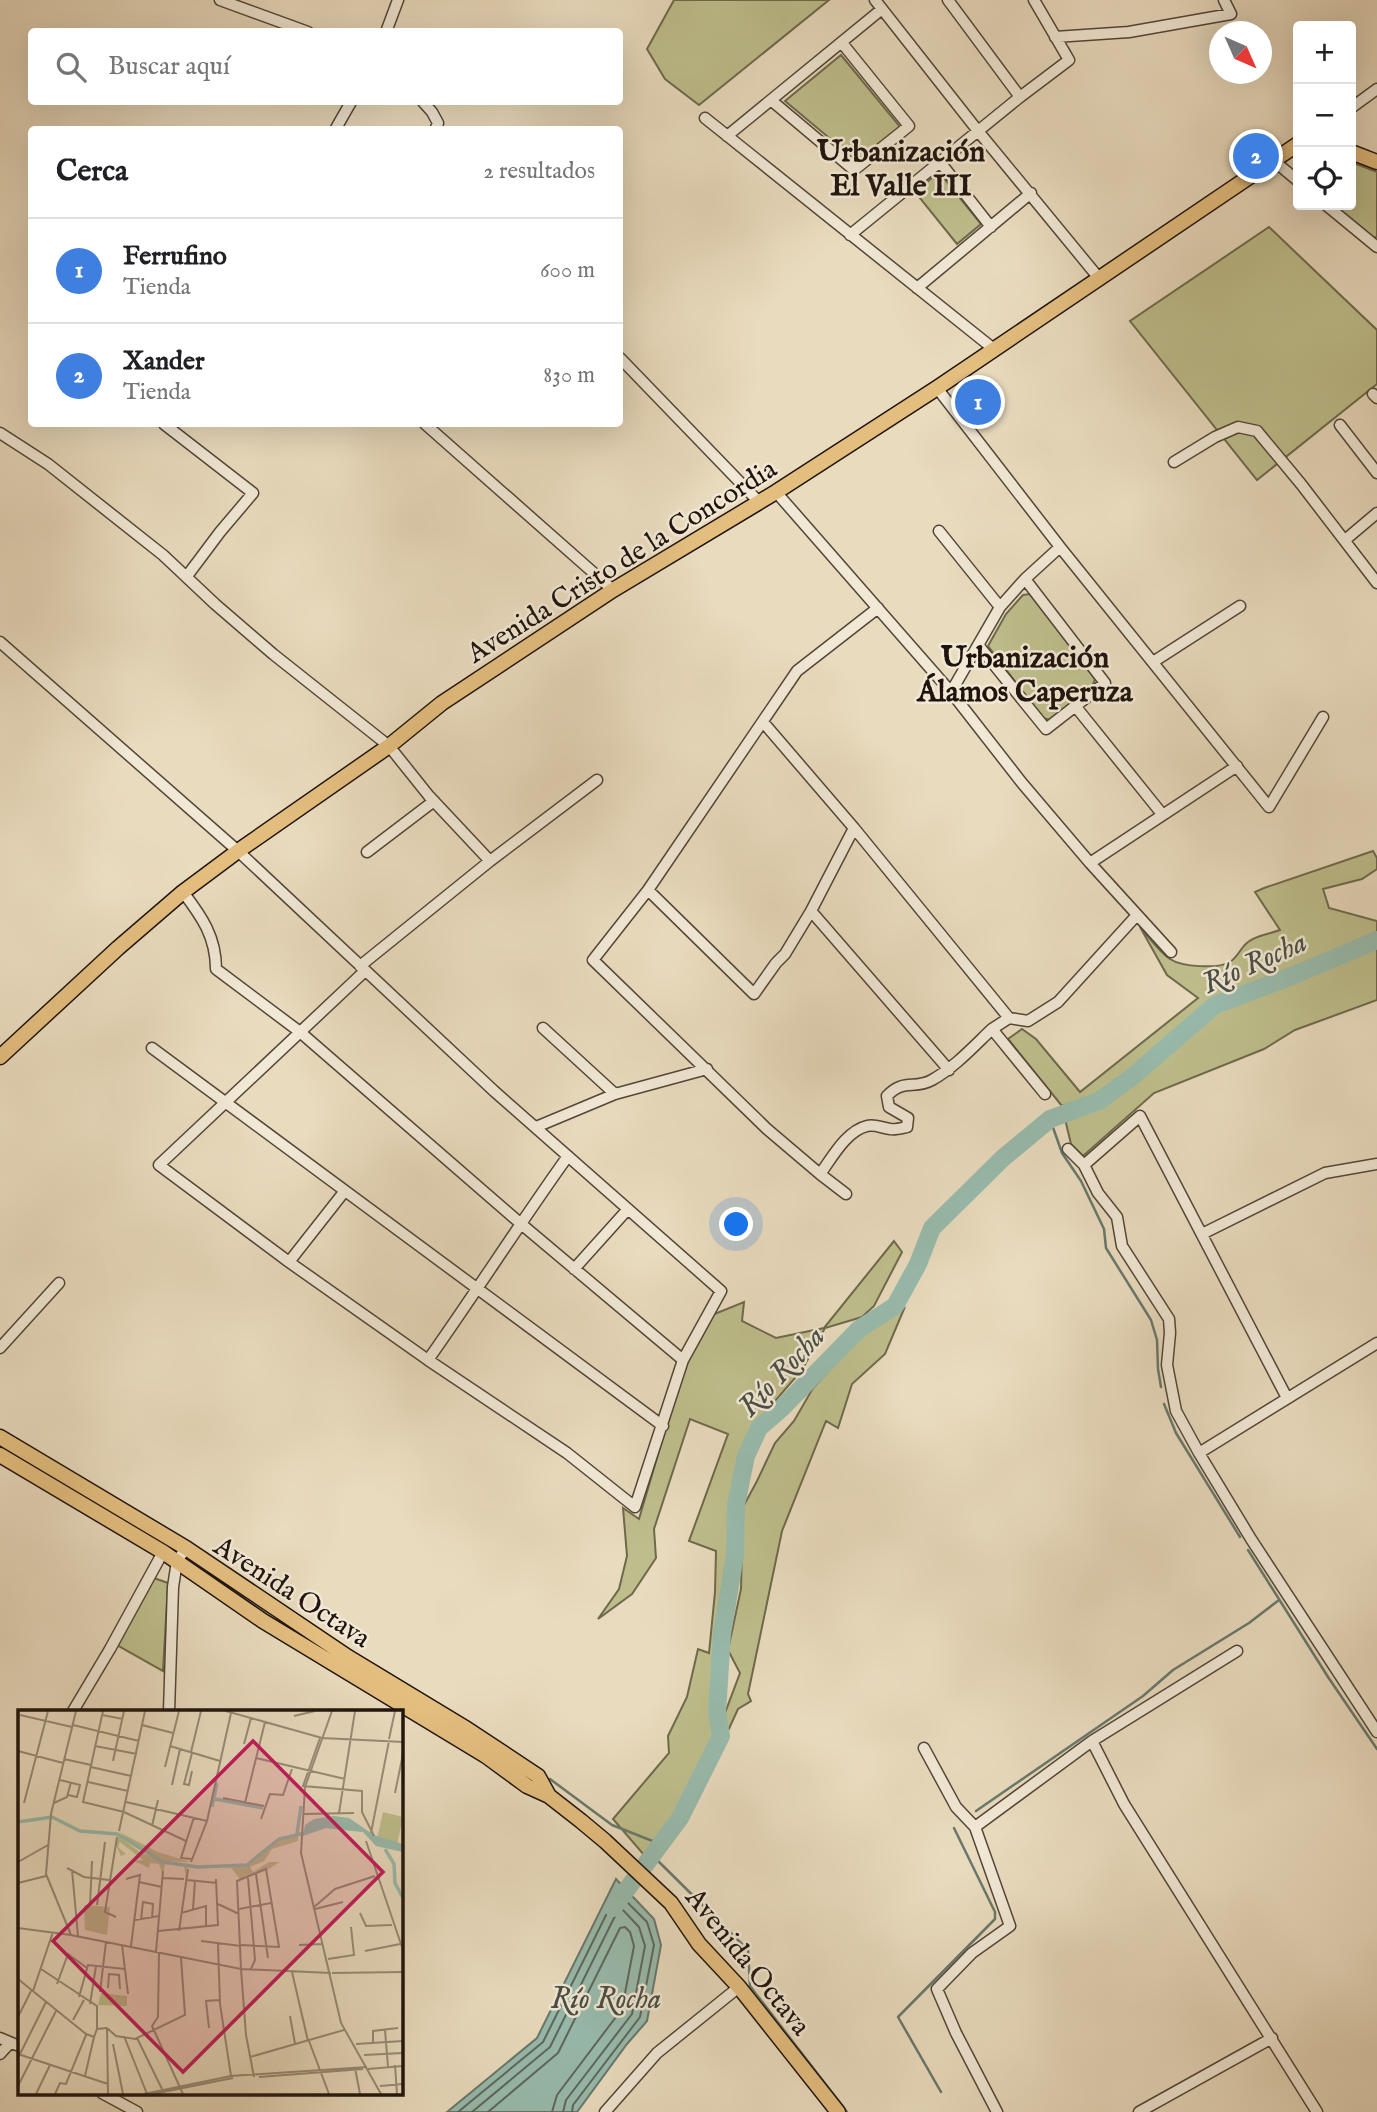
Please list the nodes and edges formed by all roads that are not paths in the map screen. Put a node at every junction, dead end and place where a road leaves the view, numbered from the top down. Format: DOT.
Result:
graph roads {
  1 [pos="220,0"];
  2 [pos="398,0"];
  3 [pos="948,0"];
  4 [pos="1034,0"];
  5 [pos="1224,0"];
  6 [pos="879,5"];
  7 [pos="297,28"];
  8 [pos="388,28"];
  9 [pos="1055,37"];
  10 [pos="842,43"];
  11 [pos="1377,89"];
  12 [pos="1020,97"];
  13 [pos="772,101"];
  14 [pos="1356,104"];
  15 [pos="349,105"];
  16 [pos="426,105"];
  17 [pos="705,118"];
  18 [pos="337,126"];
  19 [pos="437,126"];
  20 [pos="978,131"];
  21 [pos="727,136"];
  22 [pos="1293,147"];
  23 [pos="1356,154"];
  24 [pos="1273,160"];
  25 [pos="940,162"];
  26 [pos="1377,162"];
  27 [pos="1293,177"];
  28 [pos="1031,193"];
  29 [pos="1332,210"];
  30 [pos="991,227"];
  31 [pos="850,235"];
  32 [pos="1377,247"];
  33 [pos="1098,278"];
  34 [pos="918,288"];
  35 [pos="995,350"];
  36 [pos="623,361"];
  37 [pos="937,388"];
  38 [pos="1340,425"];
  39 [pos="168,427"];
  40 [pos="428,427"];
  41 [pos="0,433"];
  42 [pos="1174,462"];
  43 [pos="1377,473"];
  44 [pos="776,492"];
  45 [pos="759,502"];
  46 [pos="1377,513"];
  47 [pos="939,531"];
  48 [pos="1345,540"];
  49 [pos="1060,547"];
  50 [pos="187,576"];
  51 [pos="1026,579"];
  52 [pos="1377,583"];
  53 [pos="613,590"];
  54 [pos="1240,606"];
  55 [pos="1000,607"];
  56 [pos="878,608"];
  57 [pos="0,642"];
  58 [pos="978,645"];
  59 [pos="1153,662"];
  60 [pos="951,692"];
  61 [pos="1076,706"];
  62 [pos="1323,717"];
  63 [pos="763,722"];
  64 [pos="389,746"];
  65 [pos="1237,766"];
  66 [pos="597,780"];
  67 [pos="434,802"];
  68 [pos="1162,814"];
  69 [pos="854,828"];
  70 [pos="238,851"];
  71 [pos="366,852"];
  72 [pos="490,861"];
  73 [pos="1090,863"];
  74 [pos="648,890"];
  75 [pos="183,892"];
  76 [pos="811,911"];
  77 [pos="1137,915"];
  78 [pos="1171,952"];
  79 [pos="363,968"];
  80 [pos="1009,1018"];
  81 [pos="543,1028"];
  82 [pos="992,1030"];
  83 [pos="300,1032"];
  84 [pos="152,1048"];
  85 [pos="0,1057"];
  86 [pos="707,1069"];
  87 [pos="948,1070"];
  88 [pos="615,1094"];
  89 [pos="1045,1094"];
  90 [pos="226,1103"];
  91 [pos="536,1127"];
  92 [pos="1068,1149"];
  93 [pos="568,1156"];
  94 [pos="1377,1164"];
  95 [pos="1084,1165"];
  96 [pos="820,1174"];
  97 [pos="344,1192"];
  98 [pos="846,1194"];
  99 [pos="628,1209"];
  100 [pos="520,1223"];
  101 [pos="1202,1234"];
  102 [pos="289,1262"];
  103 [pos="574,1269"];
  104 [pos="59,1283"];
  105 [pos="478,1290"];
  106 [pos="1377,1343"];
  107 [pos="0,1348"];
  108 [pos="428,1360"];
  109 [pos="683,1360"];
  110 [pos="1287,1398"];
  111 [pos="663,1426"];
  112 [pos="0,1437"];
  113 [pos="1199,1453"];
  114 [pos="0,1455"];
  115 [pos="186,1548"];
  116 [pos="163,1552"];
  117 [pos="177,1561"];
  118 [pos="1237,1651"];
  119 [pos="74,1710"];
  120 [pos="169,1710"];
  121 [pos="1377,1732"];
  122 [pos="1092,1741"];
  123 [pos="924,1748"];
  124 [pos="549,1796"];
  125 [pos="975,1827"];
  126 [pos="739,1987"];
  127 [pos="1272,2038"];
  128 [pos="10,2042"];
  129 [pos="0,2054"];
  130 [pos="104,2094"];
  131 [pos="136,2112"];
  132 [pos="606,2112"];
  133 [pos="838,2112"];
  134 [pos="997,2112"];
  135 [pos="1139,2112"];
  136 [pos="1317,2112"];
  1 -- 7 [label="street"];
  2 -- 8 [label="street"];
  3 -- 12 [label="street"];
  4 -- 9 [label="street"];
  5 -- 9 [label="street"];
  6 -- 10 [label="street"];
  6 -- 20 [label="street"];
  9 -- 12 [label="street"];
  10 -- 13 [label="street"];
  10 -- 13 [label="street"];
  11 -- 14 [label="street"];
  12 -- 20 [label="street"];
  13 -- 21 [label="street"];
  15 -- 18 [label="street"];
  16 -- 19 [label="street"];
  17 -- 21 [label="street"];
  20 -- 25 [label="street"];
  20 -- 28 [label="street"];
  21 -- 31 [label="street"];
  22 -- 24 [label="main road, Avenida Cristo de la Concordia"];
  23 -- 26 [label="main road"];
  24 -- 27 [label="street"];
  24 -- 33 [label="main road, Avenida Cristo de la Concordia"];
  25 -- 30 [label="street"];
  25 -- 31 [label="street"];
  28 -- 30 [label="street"];
  28 -- 33 [label="street"];
  29 -- 32 [label="street"];
  30 -- 34 [label="street"];
  31 -- 34 [label="street"];
  33 -- 35 [label="main road, Avenida Cristo de la Concordia"];
  34 -- 35 [label="street"];
  35 -- 37 [label="main road, Avenida Cristo de la Concordia"];
  36 -- 45 [label="street"];
  37 -- 44 [label="main road, Avenida Cristo de la Concordia"];
  37 -- 49 [label="street"];
  38 -- 43 [label="street"];
  39 -- 50 [label="street"];
  40 -- 53 [label="street"];
  41 -- 50 [label="street"];
  42 -- 48 [label="street"];
  44 -- 45 [label="main road, Avenida Cristo de la Concordia"];
  44 -- 56 [label="street"];
  45 -- 53 [label="main road, Avenida Cristo de la Concordia"];
  46 -- 48 [label="street"];
  47 -- 55 [label="street"];
  48 -- 52 [label="street"];
  49 -- 51 [label="street"];
  49 -- 59 [label="street"];
  50 -- 64 [label="street"];
  51 -- 55 [label="street"];
  51 -- 61 [label="street"];
  53 -- 64 [label="main road, Avenida Cristo de la Concordia"];
  54 -- 59 [label="street"];
  55 -- 58 [label="street"];
  56 -- 60 [label="street"];
  56 -- 63 [label="street"];
  57 -- 70 [label="street"];
  58 -- 60 [label="street"];
  58 -- 61 [label="street"];
  59 -- 65 [label="street"];
  60 -- 73 [label="street"];
  61 -- 68 [label="street"];
  62 -- 65 [label="street"];
  63 -- 69 [label="street"];
  63 -- 74 [label="street"];
  64 -- 67 [label="street"];
  64 -- 70 [label="main road, Avenida Cristo de la Concordia"];
  65 -- 68 [label="street"];
  66 -- 72 [label="street"];
  67 -- 71 [label="street"];
  67 -- 72 [label="street"];
  68 -- 73 [label="street"];
  69 -- 76 [label="street"];
  69 -- 80 [label="street"];
  70 -- 75 [label="main road, Avenida Cristo de la Concordia"];
  70 -- 79 [label="street"];
  72 -- 79 [label="street"];
  73 -- 77 [label="street"];
  74 -- 76 [label="street"];
  74 -- 86 [label="street"];
  75 -- 83 [label="street"];
  75 -- 85 [label="main road, Avenida Cristo de la Concordia"];
  76 -- 87 [label="street"];
  77 -- 78 [label="street"];
  77 -- 80 [label="street"];
  79 -- 83 [label="street"];
  79 -- 91 [label="street"];
  80 -- 82 [label="street"];
  81 -- 88 [label="street"];
  82 -- 87 [label="street"];
  82 -- 89 [label="street"];
  83 -- 90 [label="street"];
  83 -- 100 [label="street"];
  84 -- 90 [label="street"];
  86 -- 88 [label="street"];
  86 -- 96 [label="street"];
  87 -- 96 [label="street"];
  88 -- 91 [label="street"];
  90 -- 97 [label="street"];
  90 -- 102 [label="street"];
  91 -- 93 [label="street"];
  92 -- 95 [label="street"];
  93 -- 99 [label="street"];
  93 -- 100 [label="street"];
  94 -- 101 [label="street"];
  95 -- 101 [label="street"];
  95 -- 113 [label="street"];
  96 -- 98 [label="street"];
  97 -- 102 [label="street"];
  97 -- 105 [label="street"];
  99 -- 103 [label="street"];
  99 -- 109 [label="street"];
  100 -- 103 [label="street"];
  100 -- 105 [label="street"];
  101 -- 110 [label="street"];
  102 -- 108 [label="street"];
  103 -- 109 [label="street"];
  104 -- 107 [label="street"];
  105 -- 108 [label="street"];
  105 -- 111 [label="street"];
  106 -- 110 [label="street"];
  108 -- 111 [label="street"];
  109 -- 111 [label="street"];
  110 -- 113 [label="street"];
  112 -- 115 [label="main road, Avenida Octava"];
  113 -- 121 [label="street"];
  114 -- 116 [label="main road, Avenida Octava"];
  115 -- 117 [label="street"];
  115 -- 124 [label="main road, Avenida Octava"];
  116 -- 117 [label="main road, Avenida Octava"];
  116 -- 119 [label="street"];
  117 -- 120 [label="street"];
  117 -- 124 [label="main road, Avenida Octava"];
  118 -- 122 [label="street"];
  122 -- 125 [label="street"];
  122 -- 127 [label="street"];
  123 -- 125 [label="street"];
  124 -- 126 [label="main road, Avenida Octava"];
  125 -- 134 [label="street"];
  126 -- 132 [label="street"];
  126 -- 133 [label="main road, Avenida Octava"];
  127 -- 135 [label="street"];
  127 -- 136 [label="street"];
  128 -- 129 [label="street"];
  130 -- 131 [label="street"];
}
